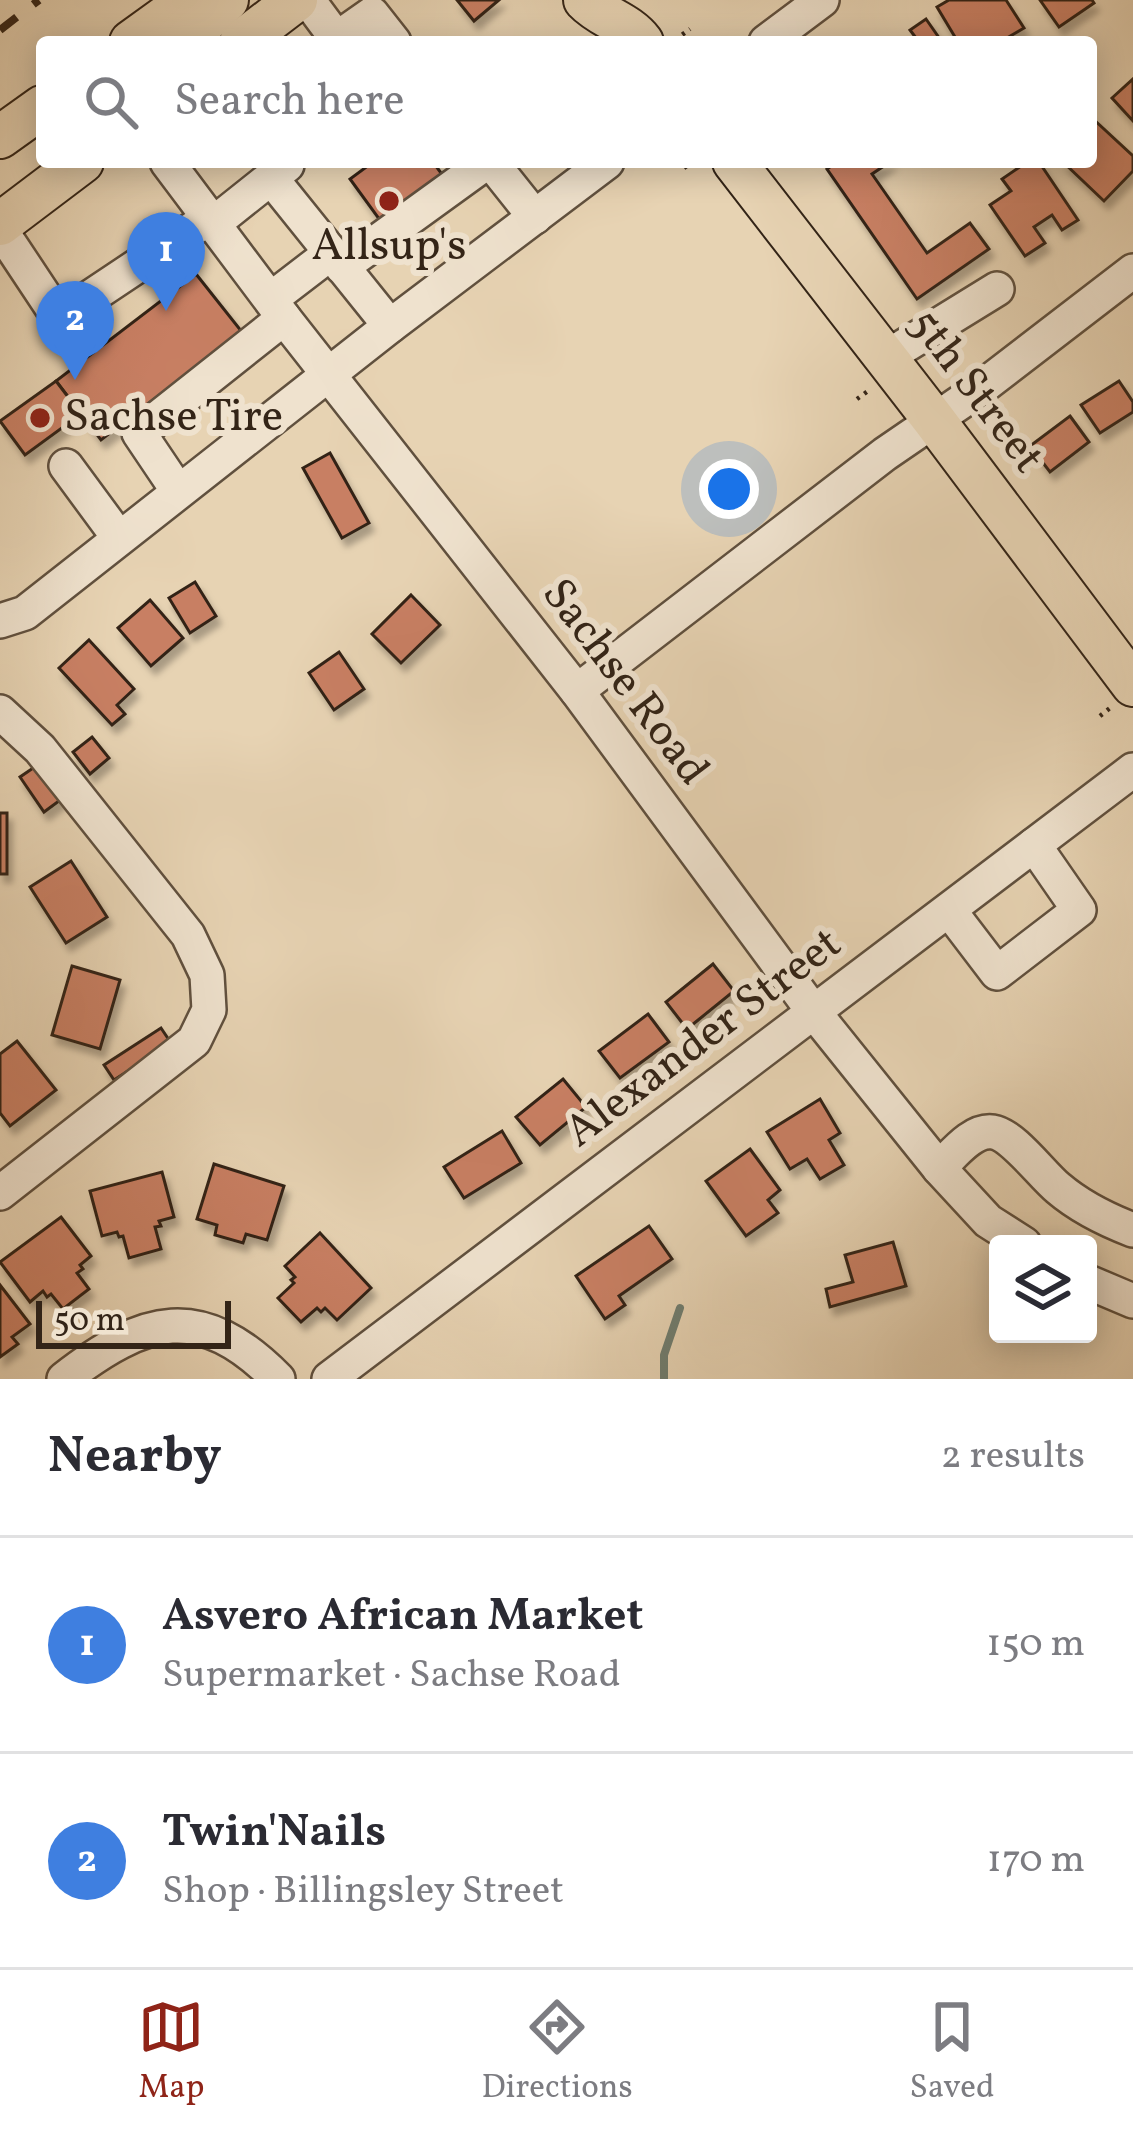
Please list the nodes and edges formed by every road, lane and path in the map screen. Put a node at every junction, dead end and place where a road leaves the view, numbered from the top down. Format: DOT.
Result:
graph roads {
  1 [pos="189,0"];
  2 [pos="227,0"];
  3 [pos="296,0"];
  4 [pos="308,0"];
  5 [pos="585,0"];
  6 [pos="822,0"];
  7 [pos="634,24"];
  8 [pos="690,29"];
  9 [pos="789,35"];
  10 [pos="139,36"];
  11 [pos="190,36"];
  12 [pos="251,36"];
  13 [pos="331,36"];
  14 [pos="340,36"];
  15 [pos="389,36"];
  16 [pos="681,36"];
  17 [pos="36,111"];
  18 [pos="0,137"];
  19 [pos="74,168"];
  20 [pos="171,168"];
  21 [pos="283,168"];
  22 [pos="285,168"];
  23 [pos="480,168"];
  24 [pos="494,168"];
  25 [pos="599,168"];
  26 [pos="740,168"];
  27 [pos="535,217"];
  28 [pos="211,221"];
  29 [pos="0,226"];
  30 [pos="336,260"];
  31 [pos="1133,271"];
  32 [pos="997,289"];
  33 [pos="278,309"];
  34 [pos="390,326"];
  35 [pos="885,358"];
  36 [pos="330,374"];
  37 [pos="934,420"];
  38 [pos="67,466"];
  39 [pos="178,491"];
  40 [pos="119,538"];
  41 [pos="0,621"];
  42 [pos="1133,686"];
  43 [pos="577,691"];
  44 [pos="0,712"];
  45 [pos="1133,770"];
  46 [pos="1034,845"];
  47 [pos="949,910"];
  48 [pos="813,1012"];
  49 [pos="939,1168"];
  50 [pos="0,1193"];
  51 [pos="1133,1230"];
  52 [pos="1010,1235"];
  53 [pos="1097,1286"];
  54 [pos="1133,1301"];
  55 [pos="64,1379"];
  56 [pos="278,1379"];
  57 [pos="329,1379"];
  1 -- 10 [label="main road"];
  2 -- 11 [label="main road"];
  3 -- 12 [label="main road"];
  4 -- 13 [label="street"];
  5 -- 7 [label="main road"];
  6 -- 9 [label="street"];
  8 -- 16 [label="path"];
  14 -- 15 [label="street"];
  17 -- 18 [label="main road"];
  19 -- 29 [label="main road"];
  20 -- 28 [label="street, Sachse Road"];
  21 -- 28 [label="street"];
  22 -- 30 [label="street"];
  23 -- 30 [label="street"];
  24 -- 27 [label="street"];
  25 -- 27 [label="street"];
  26 -- 35 [label="main road, 5th Street"];
  27 -- 34 [label="street"];
  28 -- 29 [label="street"];
  28 -- 33 [label="street, Sachse Road"];
  30 -- 33 [label="street"];
  30 -- 34 [label="street"];
  31 -- 37 [label="street"];
  32 -- 35 [label="street"];
  33 -- 36 [label="street, Sachse Road"];
  33 -- 39 [label="street"];
  34 -- 36 [label="street"];
  35 -- 37 [label="main road, 5th Street"];
  36 -- 39 [label="street"];
  36 -- 43 [label="street, Sachse Road"];
  37 -- 42 [label="main road, 5th Street"];
  37 -- 43 [label="street"];
  38 -- 40 [label="street"];
  39 -- 40 [label="street"];
  40 -- 41 [label="street"];
  43 -- 48 [label="street, Sachse Road"];
  44 -- 50 [label="street"];
  45 -- 46 [label="street, Alexander Street"];
  46 -- 47 [label="street, Alexander Street"];
  46 -- 47 [label="street"];
  47 -- 48 [label="street, Alexander Street"];
  48 -- 49 [label="street, Sachse Road"];
  48 -- 57 [label="street, Alexander Street"];
  49 -- 51 [label="street"];
  49 -- 52 [label="street, Sachse Road"];
  53 -- 54 [label="street"];
  55 -- 56 [label="street"];
}
